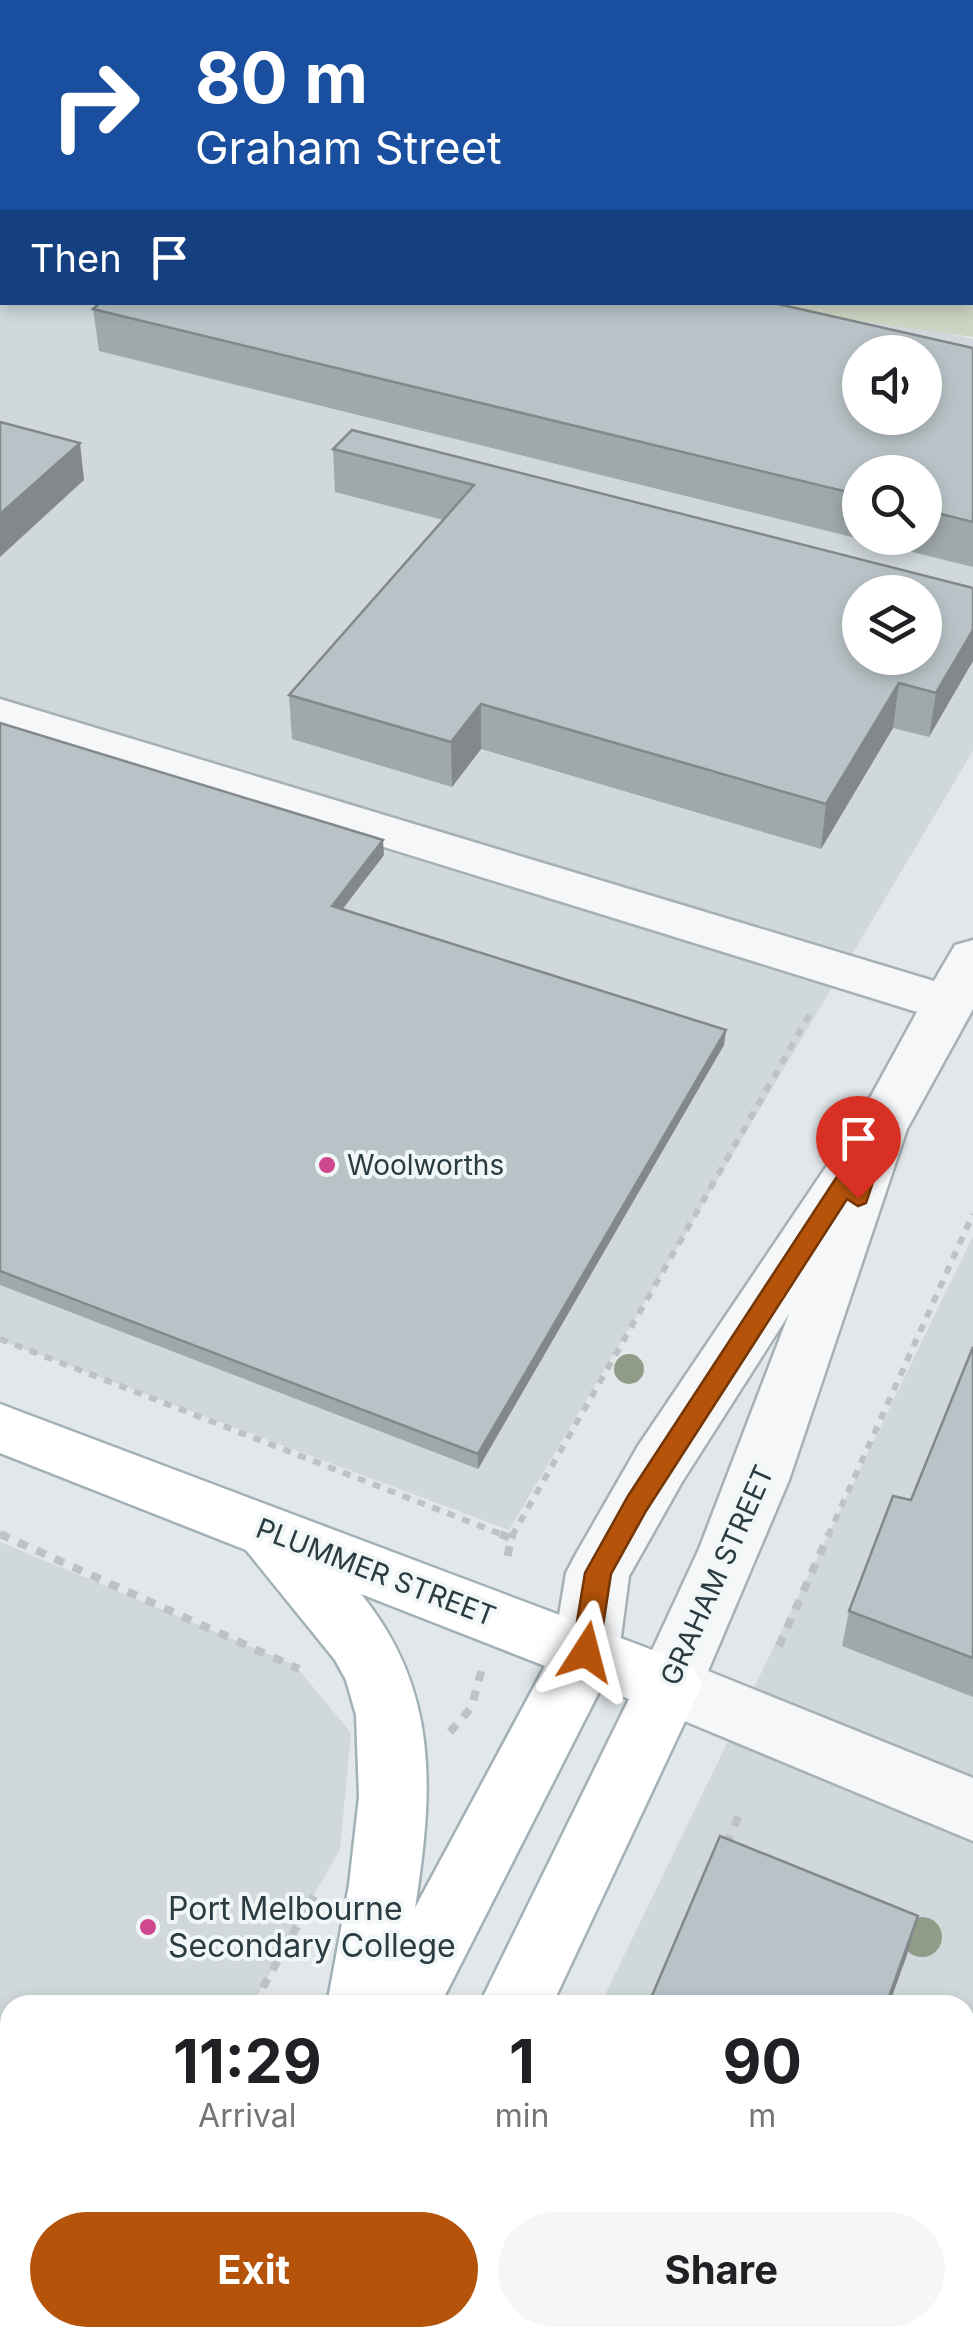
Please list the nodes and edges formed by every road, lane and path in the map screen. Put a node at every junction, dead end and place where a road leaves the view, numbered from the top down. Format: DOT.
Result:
graph roads {
  1 [pos="0,712"];
  2 [pos="973,957"];
  3 [pos="836,969"];
  4 [pos="950,1004"];
  5 [pos="880,1128"];
  6 [pos="973,1214"];
  7 [pos="0,1428"];
  8 [pos="265,1529"];
  9 [pos="0,1534"];
  10 [pos="511,1538"];
  11 [pos="779,1646"];
  12 [pos="586,1652"];
  13 [pos="306,1678"];
  14 [pos="670,1685"];
  15 [pos="973,1810"];
  16 [pos="740,1813"];
  17 [pos="725,1848"];
  18 [pos="321,1884"];
  19 [pos="259,1995"];
  20 [pos="364,1995"];
  21 [pos="407,1995"];
  22 [pos="520,1995"];
  1 -- 3 [label="street"];
  2 -- 4 [label="street, GRAHAM STREET"];
  3 -- 4 [label="street"];
  3 -- 10 [label="path"];
  4 -- 5 [label="street, GRAHAM STREET"];
  5 -- 12 [label="street, GRAHAM STREET"];
  5 -- 14 [label="street, GRAHAM STREET"];
  6 -- 11 [label="path"];
  7 -- 8 [label="main road, PLUMMER STREET"];
  8 -- 12 [label="main road, PLUMMER STREET"];
  8 -- 20 [label="main road"];
  9 -- 13 [label="path"];
  12 -- 14 [label="main road, PLUMMER STREET"];
  12 -- 21 [label="main road, GRAHAM STREET"];
  14 -- 15 [label="street, PLUMMER STREET"];
  14 -- 22 [label="main road, GRAHAM STREET"];
  16 -- 17 [label="path"];
  18 -- 19 [label="path"];
}
